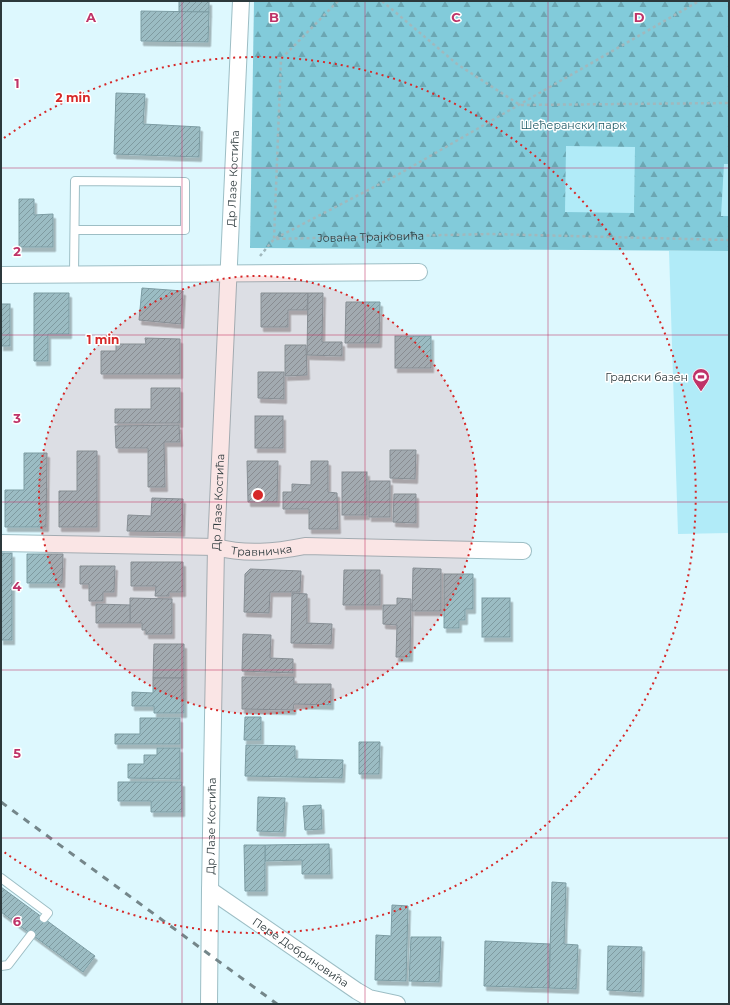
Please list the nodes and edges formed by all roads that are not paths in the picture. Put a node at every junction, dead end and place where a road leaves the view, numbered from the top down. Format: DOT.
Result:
graph roads {
  1 [pos="241,1"];
  2 [pos="75,230"];
  3 [pos="419,272"];
  4 [pos="228,274"];
  5 [pos="1,275"];
  6 [pos="74,275"];
  7 [pos="1,543"];
  8 [pos="216,547"];
  9 [pos="522,550"];
  10 [pos="1,878"];
  11 [pos="210,890"];
  12 [pos="44,918"];
  13 [pos="32,935"];
  14 [pos="1,966"];
  15 [pos="209,1004"];
  16 [pos="396,1004"];
  1 -- 4 [label="street, Др Лазе Костића"];
  2 -- 2 [label="lane"];
  2 -- 6 [label="lane"];
  3 -- 4 [label="street"];
  4 -- 6 [label="street"];
  4 -- 8 [label="street, Др Лазе Костића"];
  5 -- 6 [label="street"];
  7 -- 8 [label="street, Травничка"];
  8 -- 9 [label="street, Травничка"];
  8 -- 11 [label="street, Др Лазе Костића"];
  10 -- 12 [label="lane"];
  11 -- 15 [label="street, Др Лазе Костића"];
  11 -- 16 [label="street, Пере Добриновића"];
  13 -- 14 [label="lane"];
}
